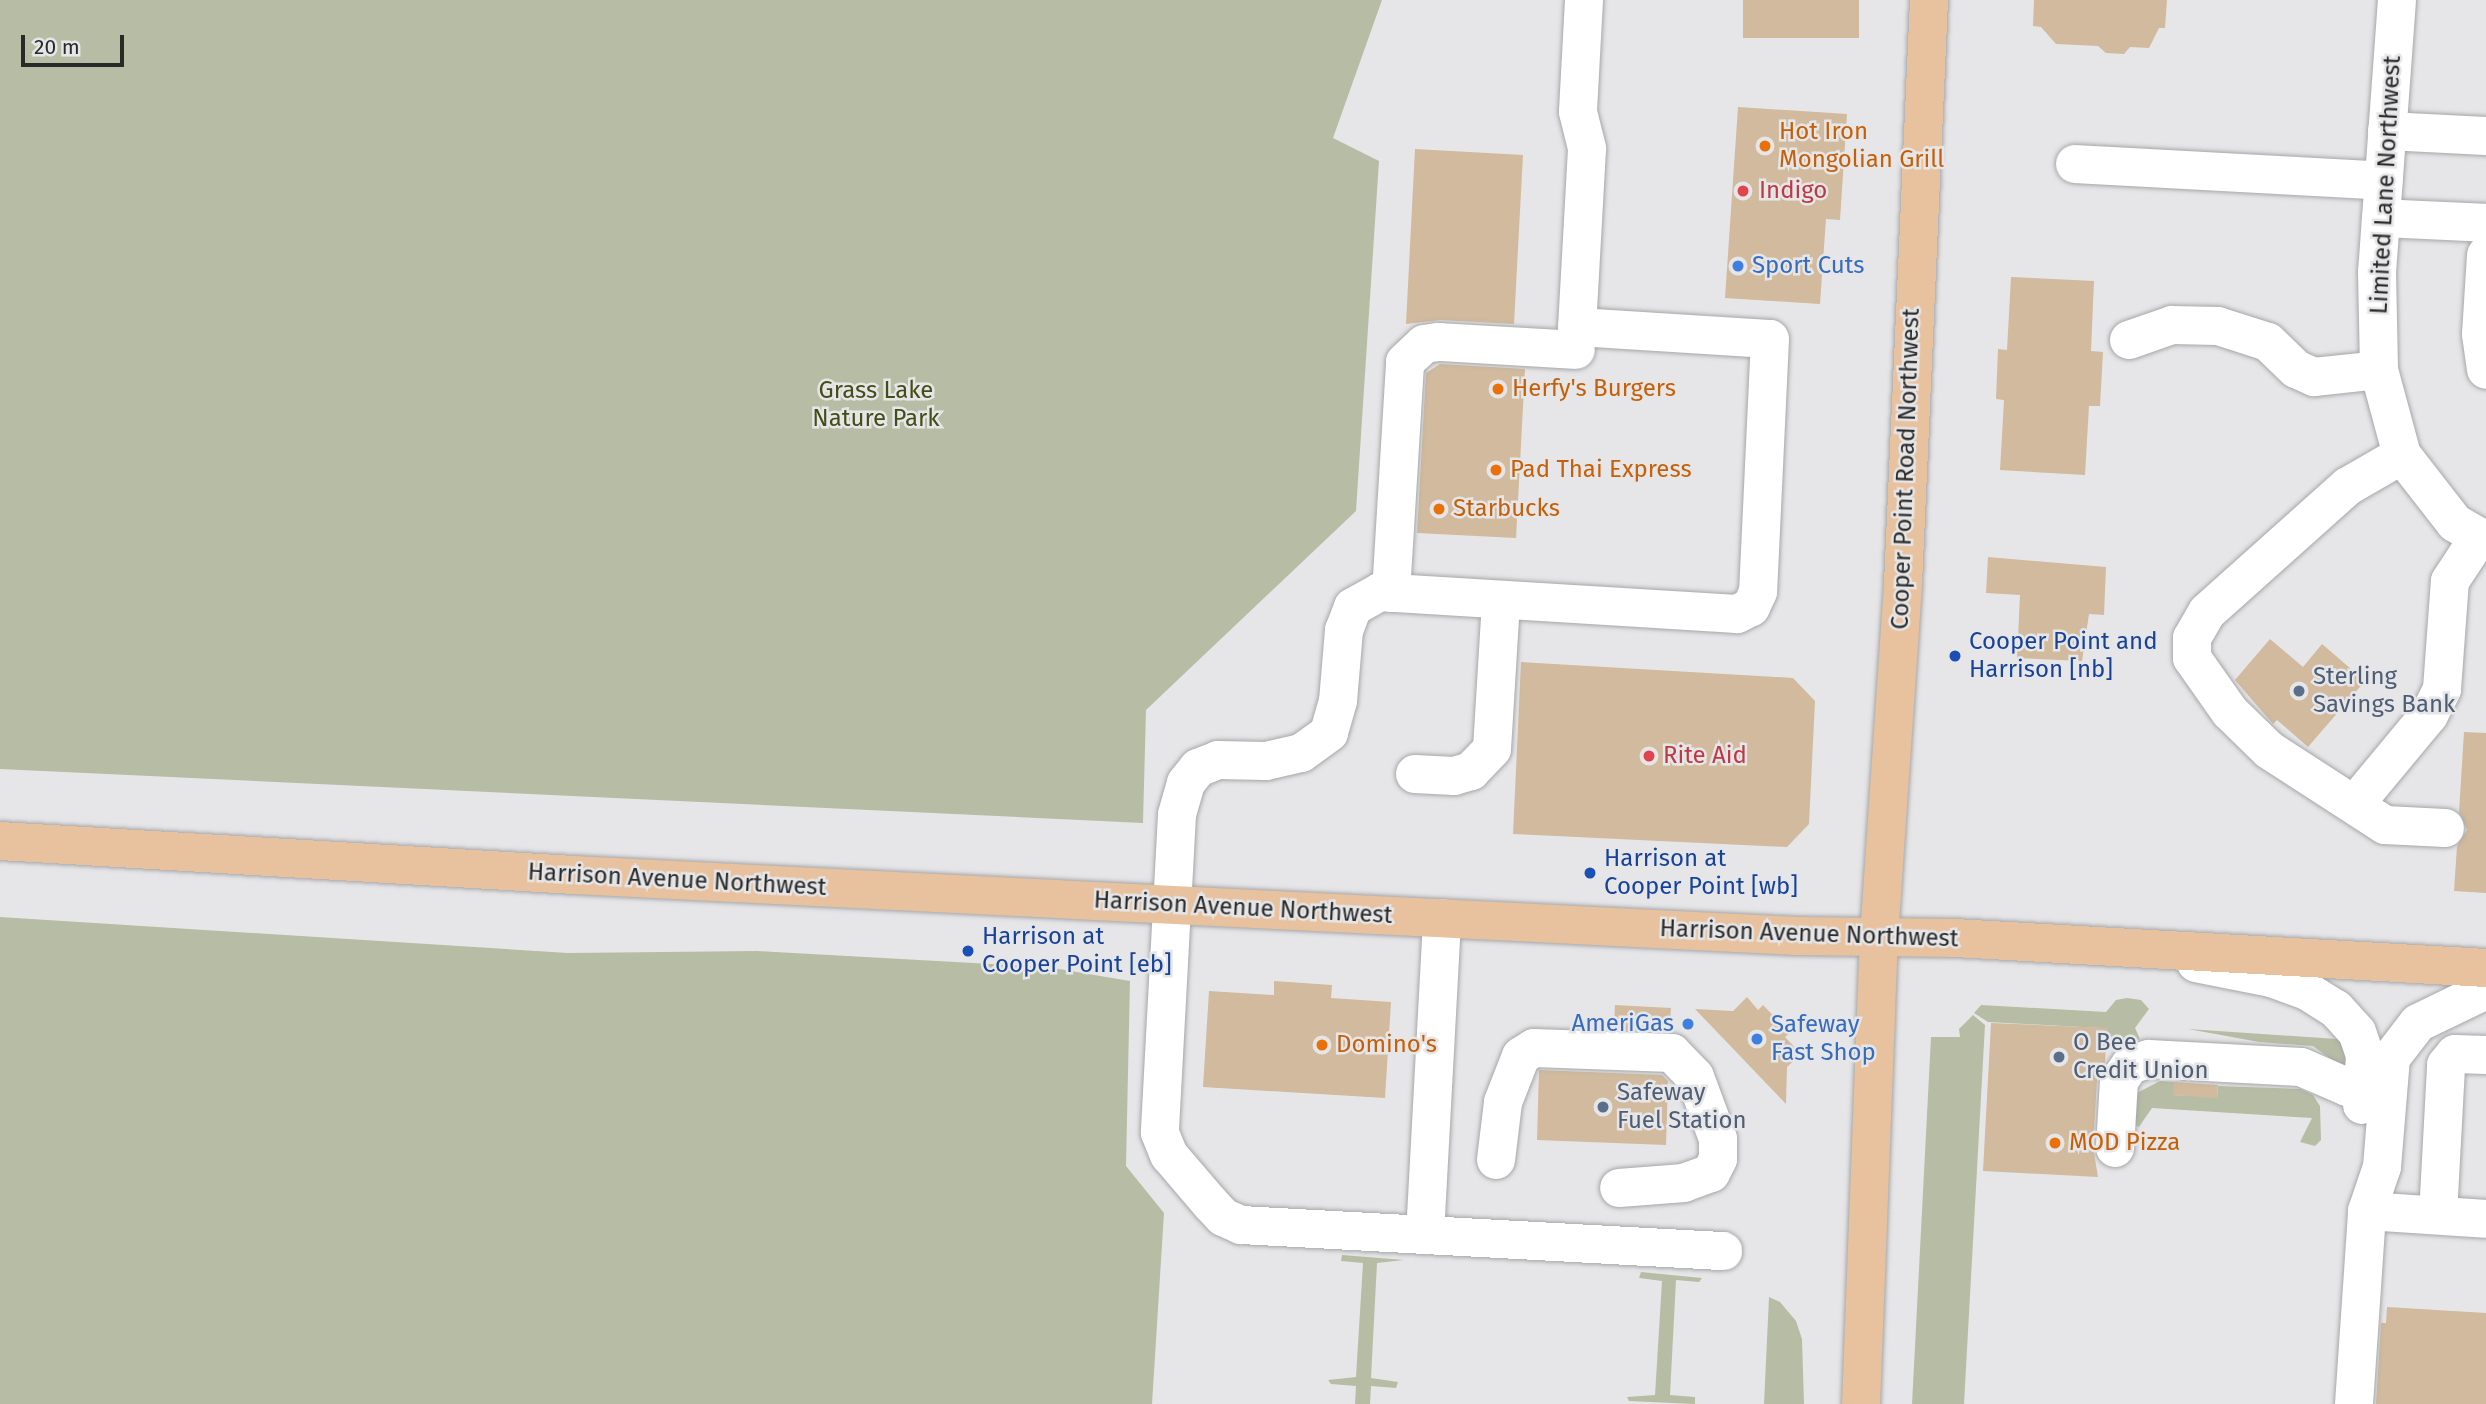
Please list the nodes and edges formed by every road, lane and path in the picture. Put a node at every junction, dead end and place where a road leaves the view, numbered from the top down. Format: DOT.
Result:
graph roads {
  1 [pos="1584,0"];
  2 [pos="1928,0"];
  3 [pos="2397,0"];
  4 [pos="2387,131"];
  5 [pos="2486,136"];
  6 [pos="2075,164"];
  7 [pos="2384,181"];
  8 [pos="2381,218"];
  9 [pos="2486,223"];
  10 [pos="2486,255"];
  11 [pos="2129,340"];
  12 [pos="1576,350"];
  13 [pos="2379,370"];
  14 [pos="2486,370"];
  15 [pos="2402,455"];
  16 [pos="2482,539"];
  17 [pos="1391,593"];
  18 [pos="1501,600"];
  19 [pos="1415,774"];
  20 [pos="2355,804"];
  21 [pos="2445,828"];
  22 [pos="0,841"];
  23 [pos="1173,904"];
  24 [pos="1442,918"];
  25 [pos="1879,937"];
  26 [pos="2155,948"];
  27 [pos="2486,968"];
  28 [pos="2486,990"];
  29 [pos="2486,1055"];
  30 [pos="2363,1089"];
  31 [pos="2115,1148"];
  32 [pos="1496,1160"];
  33 [pos="1619,1188"];
  34 [pos="2367,1211"];
  35 [pos="2438,1216"];
  36 [pos="2486,1219"];
  37 [pos="1425,1235"];
  38 [pos="1723,1251"];
  39 [pos="1861,1404"];
  40 [pos="2354,1404"];
  1 -- 18 [label="street"];
  2 -- 25 [label="main road, Cooper Point Road Northwest"];
  3 -- 4 [label="street, Limited Lane Northwest"];
  4 -- 5 [label="street"];
  4 -- 7 [label="street, Limited Lane Northwest"];
  6 -- 7 [label="street"];
  7 -- 8 [label="street, Limited Lane Northwest"];
  8 -- 9 [label="street"];
  8 -- 13 [label="street, Limited Lane Northwest"];
  10 -- 14 [label="street"];
  11 -- 13 [label="street"];
  12 -- 17 [label="street"];
  13 -- 15 [label="street, Limited Lane Northwest"];
  15 -- 16 [label="street, Limited Lane Northwest"];
  15 -- 20 [label="street"];
  16 -- 20 [label="street"];
  17 -- 18 [label="street"];
  17 -- 23 [label="street"];
  18 -- 19 [label="street"];
  20 -- 21 [label="street"];
  22 -- 23 [label="main road, Harrison Avenue Northwest"];
  23 -- 24 [label="main road, Harrison Avenue Northwest"];
  23 -- 37 [label="street"];
  24 -- 25 [label="main road, Harrison Avenue Northwest"];
  24 -- 37 [label="street"];
  25 -- 26 [label="main road, Harrison Avenue Northwest"];
  25 -- 39 [label="main road, Cooper Point Road Northwest"];
  26 -- 27 [label="main road, Harrison Avenue Northwest"];
  26 -- 30 [label="street"];
  28 -- 34 [label="street"];
  29 -- 35 [label="street"];
  30 -- 31 [label="street"];
  30 -- 34 [label="street"];
  32 -- 33 [label="street"];
  34 -- 35 [label="street"];
  34 -- 40 [label="street"];
  35 -- 36 [label="street"];
  37 -- 38 [label="street"];
}
